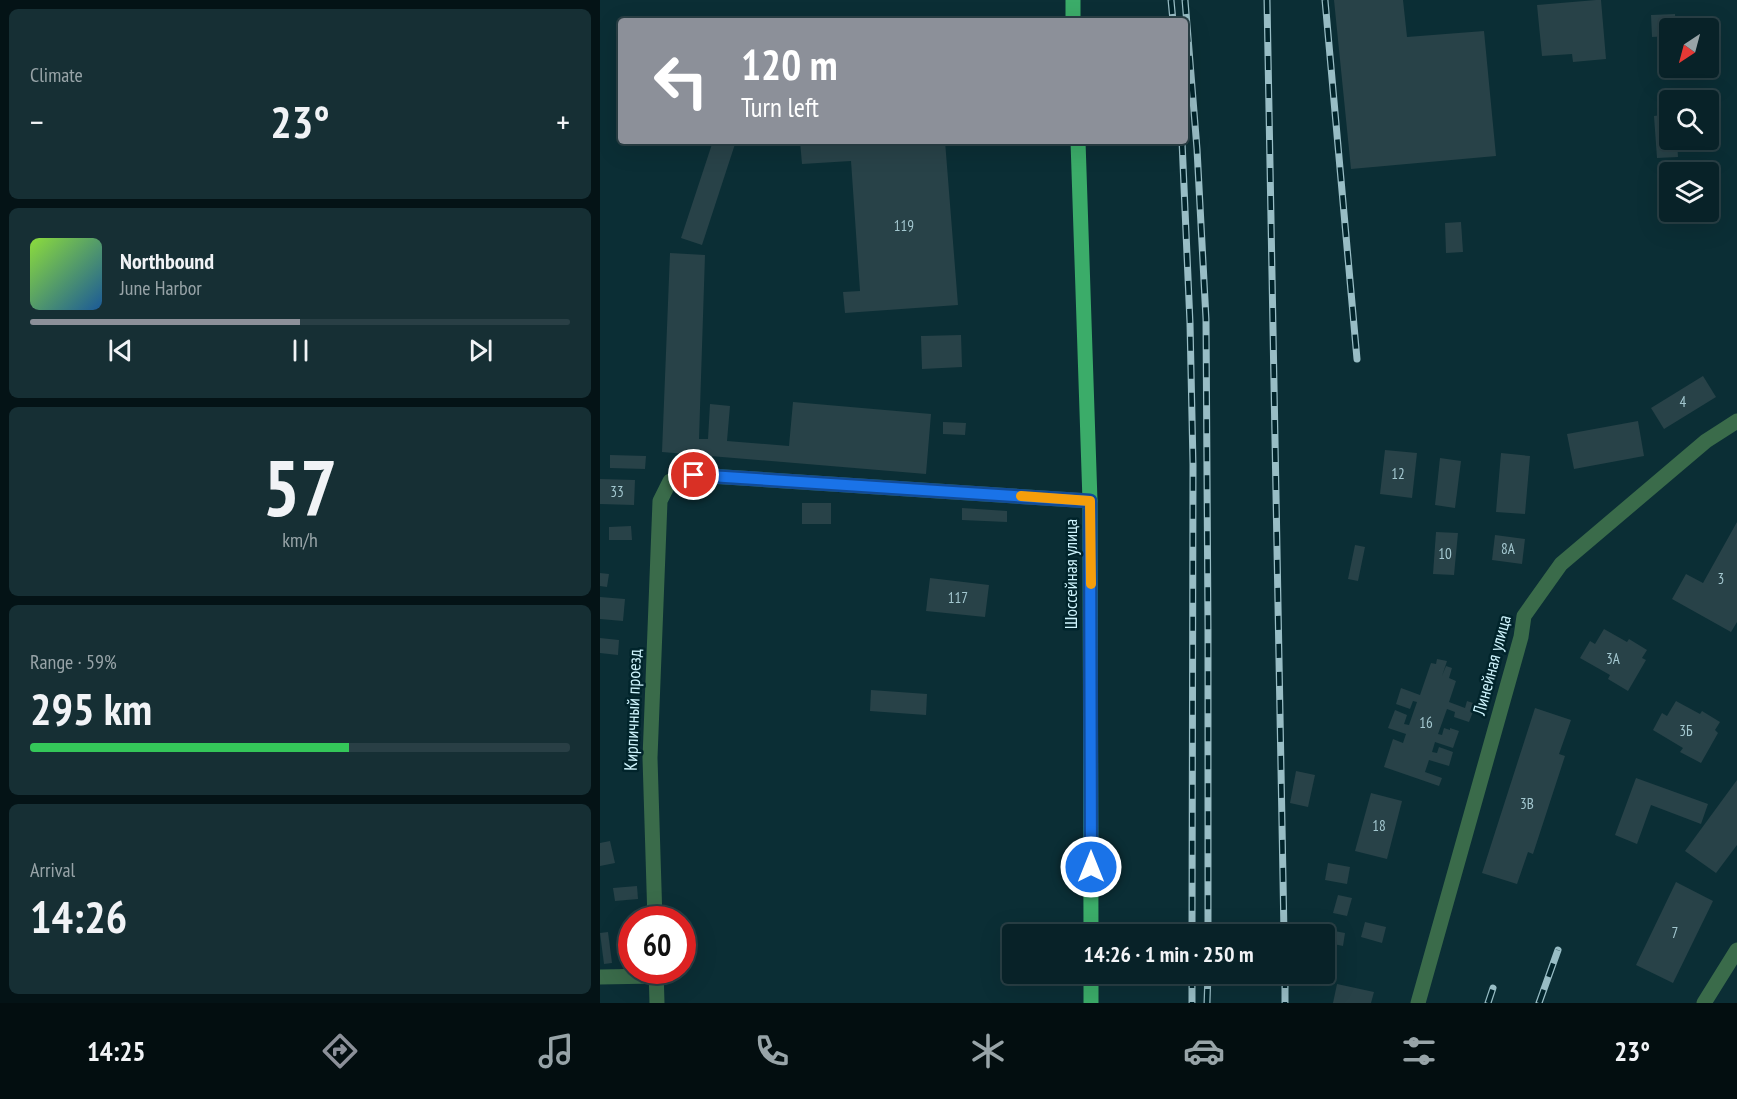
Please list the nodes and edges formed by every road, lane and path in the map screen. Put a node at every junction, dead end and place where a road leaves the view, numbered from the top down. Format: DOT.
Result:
graph roads {
  1 [pos="1073,0"];
  2 [pos="1074,18"];
  3 [pos="1078,144"];
  4 [pos="1737,421"];
  5 [pos="1090,501"];
  6 [pos="655,906"];
  7 [pos="1091,924"];
  8 [pos="1737,950"];
  9 [pos="618,976"];
  10 [pos="600,977"];
  11 [pos="656,984"];
  12 [pos="1091,984"];
  13 [pos="657,1003"];
  14 [pos="1091,1003"];
  15 [pos="1418,1003"];
  16 [pos="1704,1003"];
  1 -- 2 [label="main road"];
  3 -- 5 [label="main road, Шоссейная улица"];
  4 -- 15 [label="street, Линейная улица"];
  5 -- 6 [label="street, Кирпичный проезд"];
  5 -- 7 [label="main road, Шоссейная улица"];
  8 -- 16 [label="street"];
  9 -- 10 [label="street"];
  11 -- 13 [label="street"];
  12 -- 14 [label="main road"];
}
